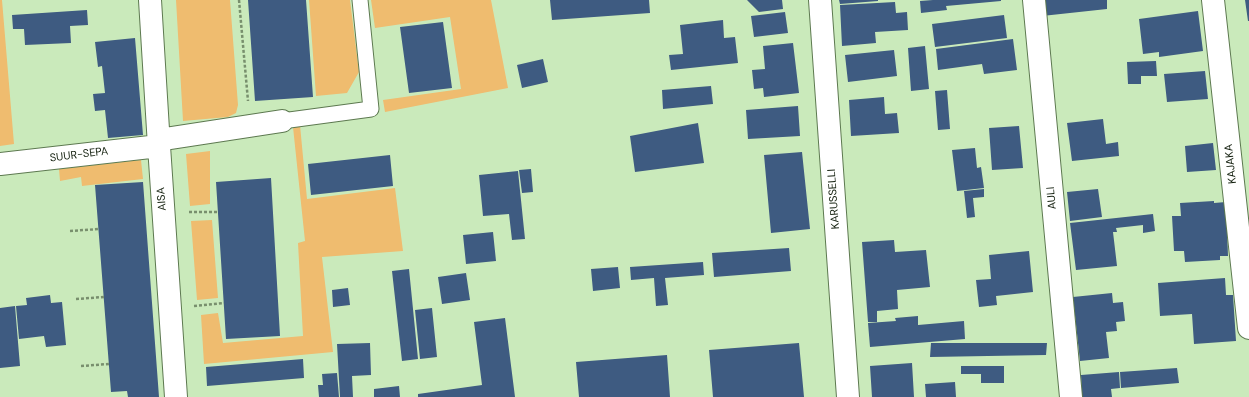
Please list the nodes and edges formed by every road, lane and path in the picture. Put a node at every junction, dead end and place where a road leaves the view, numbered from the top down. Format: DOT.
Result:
graph roads {
  1 [pos="150,0"];
  2 [pos="239,0"];
  3 [pos="360,0"];
  4 [pos="820,0"];
  5 [pos="1034,0"];
  6 [pos="1213,0"];
  7 [pos="282,121"];
  8 [pos="233,129"];
  9 [pos="158,143"];
  10 [pos="0,164"];
  11 [pos="182,212"];
  12 [pos="218,212"];
  13 [pos="98,229"];
  14 [pos="70,231"];
  15 [pos="104,297"];
  16 [pos="76,299"];
  17 [pos="224,304"];
  18 [pos="189,307"];
  19 [pos="1248,318"];
  20 [pos="109,364"];
  21 [pos="81,366"];
  22 [pos="176,397"];
  23 [pos="848,397"];
  24 [pos="1071,397"];
  1 -- 9 [label="street, AISA"];
  2 -- 8 [label="path"];
  3 -- 7 [label="lane"];
  4 -- 23 [label="street, KARUSSELLI"];
  5 -- 24 [label="street, AULI"];
  6 -- 19 [label="street, KAJAKA"];
  7 -- 8 [label="street, SUUR-SEPA"];
  8 -- 9 [label="street, SUUR-SEPA"];
  9 -- 10 [label="street, SUUR-SEPA"];
  9 -- 22 [label="street, AISA"];
  11 -- 12 [label="path"];
  13 -- 14 [label="path"];
  15 -- 16 [label="path"];
  17 -- 18 [label="path"];
  20 -- 21 [label="path"];
}
